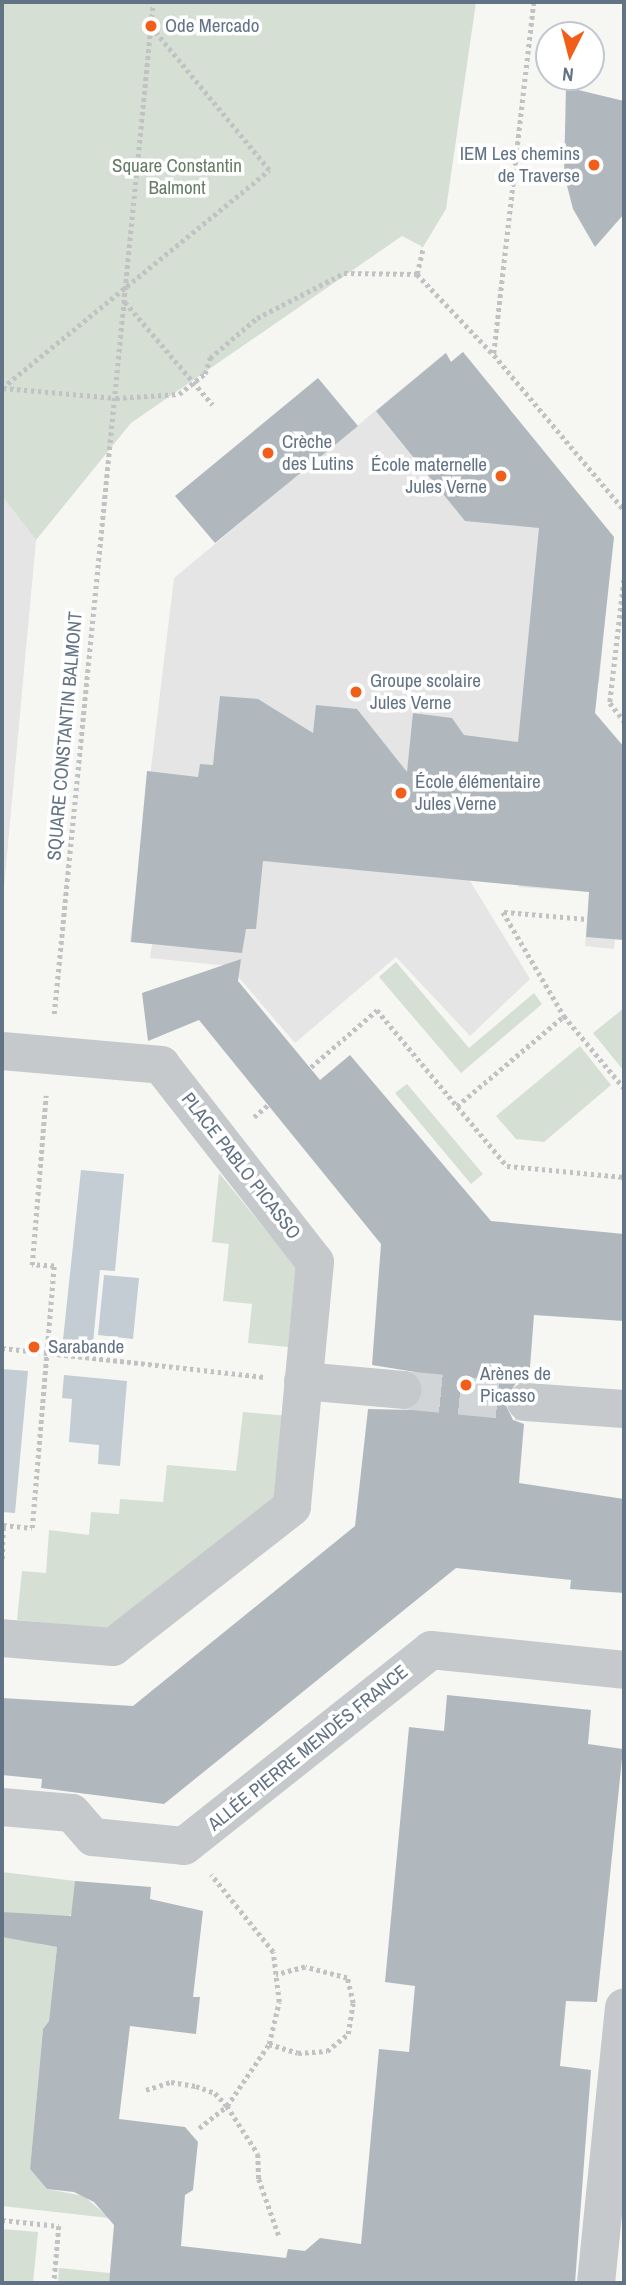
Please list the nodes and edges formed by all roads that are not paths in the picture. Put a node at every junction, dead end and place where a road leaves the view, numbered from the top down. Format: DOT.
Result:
graph roads {
  1 [pos="2,1051"];
  2 [pos="303,1381"];
  3 [pos="404,1390"];
  4 [pos="526,1402"];
  5 [pos="624,1409"];
  6 [pos="2,1637"];
  7 [pos="624,1670"];
  8 [pos="2,1807"];
  9 [pos="624,2007"];
  10 [pos="596,2283"];
  1 -- 2 [label="street, PLACE PABLO PICASSO"];
  2 -- 3 [label="street"];
  2 -- 6 [label="street, PLACE PABLO PICASSO"];
  4 -- 5 [label="street"];
  7 -- 8 [label="street, ALLÉE PIERRE MENDÈS FRANCE"];
  9 -- 10 [label="street"];
}
